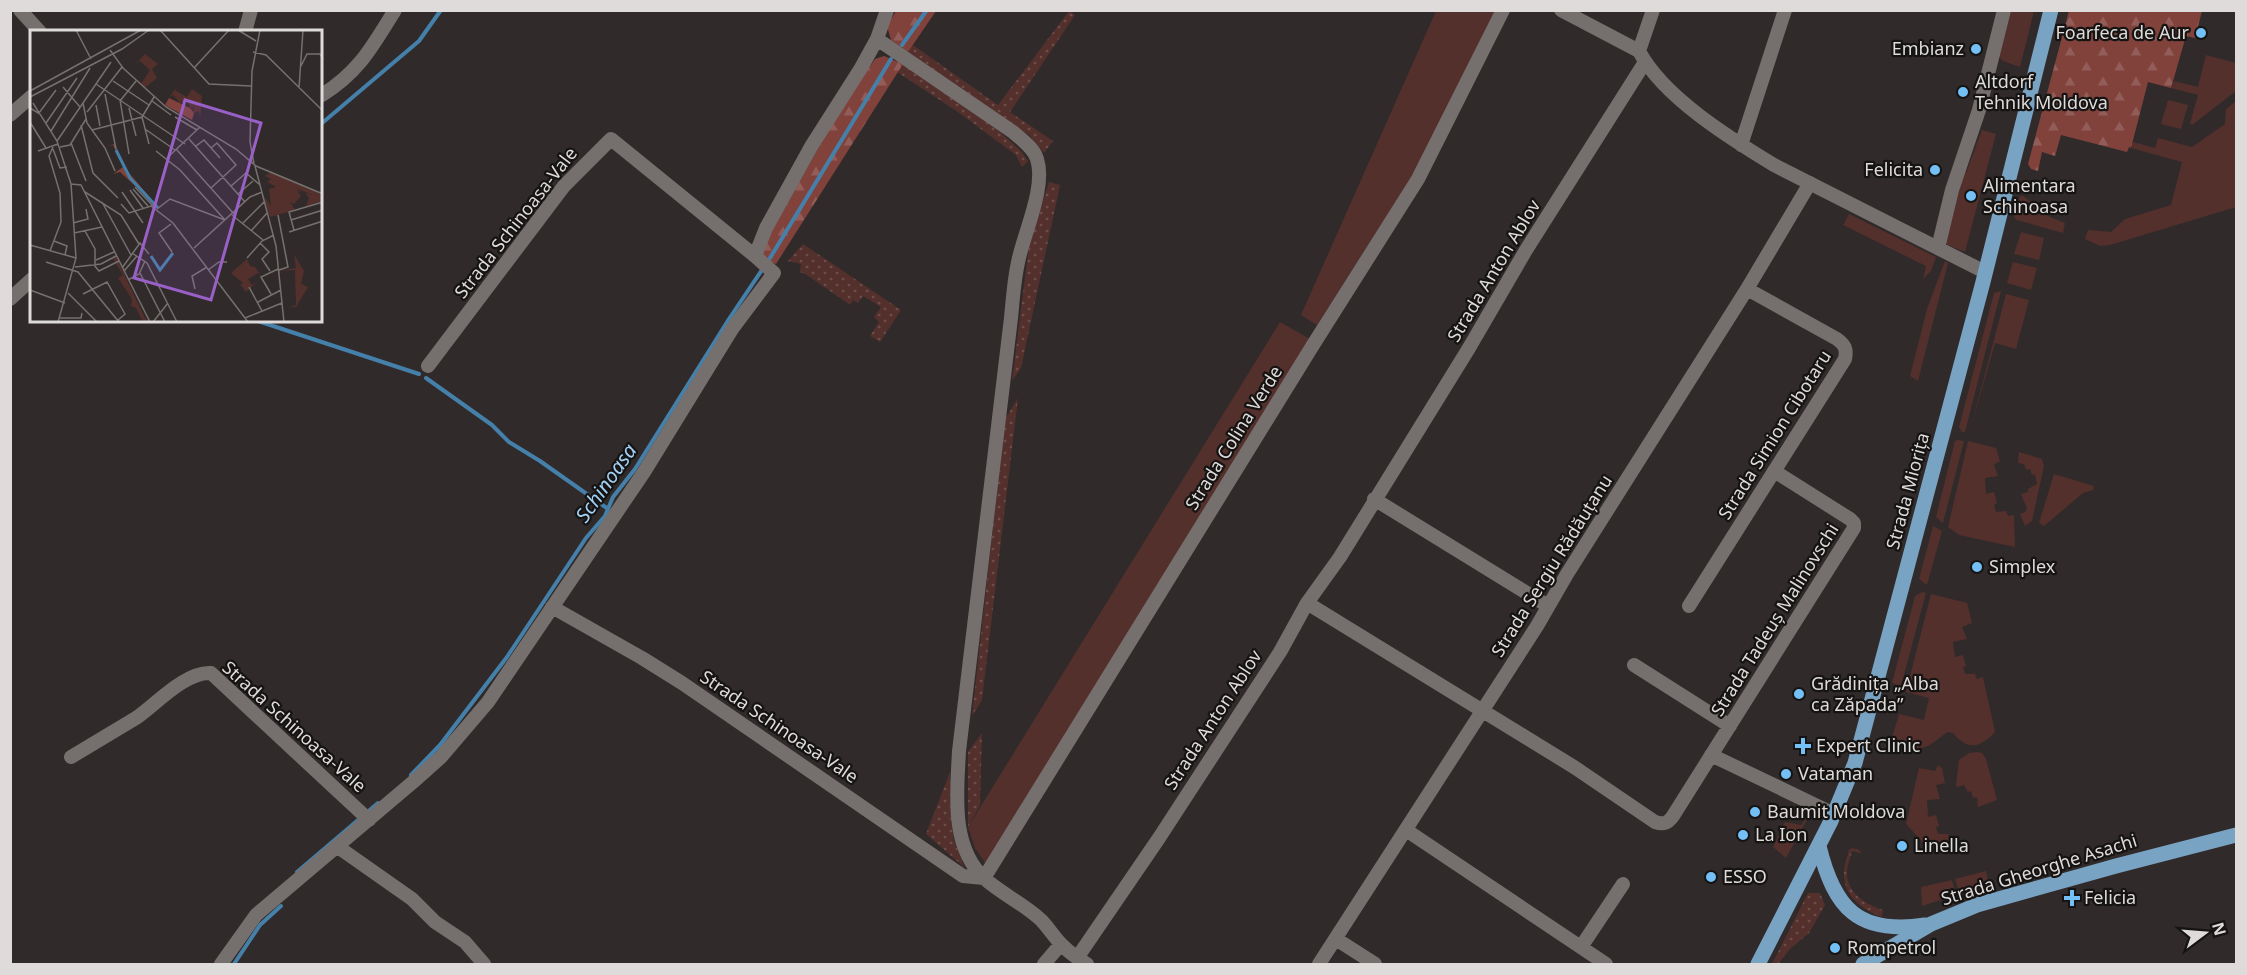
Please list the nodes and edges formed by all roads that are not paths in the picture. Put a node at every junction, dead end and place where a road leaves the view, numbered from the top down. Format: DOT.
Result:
graph roads {
  1 [pos="20,10"];
  2 [pos="251,10"];
  3 [pos="395,10"];
  4 [pos="887,10"];
  5 [pos="1503,10"];
  6 [pos="1561,10"];
  7 [pos="1653,10"];
  8 [pos="1785,10"];
  9 [pos="2004,10"];
  10 [pos="2051,10"];
  11 [pos="38,30"];
  12 [pos="246,30"];
  13 [pos="878,39"];
  14 [pos="1642,57"];
  15 [pos="322,95"];
  16 [pos="30,98"];
  17 [pos="10,115"];
  18 [pos="1741,145"];
  19 [pos="1810,183"];
  20 [pos="1938,248"];
  21 [pos="759,259"];
  22 [pos="1985,272"];
  23 [pos="30,281"];
  24 [pos="1747,290"];
  25 [pos="10,298"];
  26 [pos="428,366"];
  27 [pos="1774,471"];
  28 [pos="1374,499"];
  29 [pos="1307,603"];
  30 [pos="1548,606"];
  31 [pos="1689,606"];
  32 [pos="552,607"];
  33 [pos="1634,665"];
  34 [pos="1482,712"];
  35 [pos="1730,726"];
  36 [pos="1711,755"];
  37 [pos="72,758"];
  38 [pos="1834,814"];
  39 [pos="365,816"];
  40 [pos="1406,830"];
  41 [pos="2236,836"];
  42 [pos="1819,846"];
  43 [pos="338,847"];
  44 [pos="984,878"];
  45 [pos="1623,884"];
  46 [pos="1931,924"];
  47 [pos="1336,939"];
  48 [pos="1061,944"];
  49 [pos="1581,947"];
  50 [pos="1082,961"];
  51 [pos="221,964"];
  52 [pos="484,964"];
  53 [pos="1044,964"];
  54 [pos="1319,964"];
  55 [pos="1375,964"];
  56 [pos="1606,964"];
  57 [pos="1758,964"];
  58 [pos="1863,964"];
  1 -- 11 [label="street"];
  2 -- 12 [label="street"];
  3 -- 15 [label="street"];
  4 -- 13 [label="street"];
  5 -- 44 [label="street, Strada Colina Verde"];
  6 -- 14 [label="street"];
  7 -- 14 [label="street, Strada Anton Ablov"];
  8 -- 18 [label="street"];
  9 -- 20 [label="street"];
  10 -- 22 [label="main road, Strada Miorița"];
  13 -- 21 [label="street"];
  13 -- 44 [label="street"];
  14 -- 18 [label="street"];
  14 -- 28 [label="street, Strada Anton Ablov"];
  16 -- 17 [label="street"];
  18 -- 19 [label="street"];
  19 -- 20 [label="street"];
  19 -- 24 [label="street, Strada Sergiu Rădăuțanu"];
  20 -- 22 [label="street"];
  21 -- 26 [label="street, Strada Schinoasa-Vale"];
  21 -- 32 [label="street, Strada Schinoasa-Vale"];
  22 -- 38 [label="main road, Strada Miorița"];
  23 -- 25 [label="street"];
  24 -- 27 [label="street, Strada Simion Cibotaru"];
  24 -- 30 [label="street, Strada Sergiu Rădăuțanu"];
  27 -- 31 [label="street, Strada Simion Cibotaru"];
  27 -- 35 [label="street, Strada Tadeuș Malinovschi"];
  28 -- 29 [label="street, Strada Anton Ablov"];
  28 -- 30 [label="street"];
  29 -- 34 [label="street"];
  29 -- 50 [label="street, Strada Anton Ablov"];
  30 -- 34 [label="street, Strada Sergiu Rădăuțanu"];
  32 -- 39 [label="street, Strada Schinoasa-Vale"];
  32 -- 44 [label="street, Strada Schinoasa-Vale"];
  33 -- 35 [label="street"];
  34 -- 36 [label="street, Strada Tadeuș Malinovschi"];
  34 -- 40 [label="street, Strada Sergiu Rădăuțanu"];
  35 -- 36 [label="street, Strada Tadeuș Malinovschi"];
  36 -- 38 [label="street"];
  37 -- 39 [label="street, Strada Schinoasa-Vale"];
  38 -- 42 [label="main road, Strada Miorița"];
  39 -- 43 [label="street, Strada Schinoasa-Vale"];
  40 -- 47 [label="street, Strada Sergiu Rădăuțanu"];
  40 -- 49 [label="street"];
  41 -- 46 [label="main road, Strada Gheorghe Asachi"];
  42 -- 46 [label="main road"];
  42 -- 57 [label="main road, Strada Miorița"];
  43 -- 51 [label="street, Strada Schinoasa-Vale"];
  43 -- 52 [label="street"];
  44 -- 48 [label="street"];
  45 -- 49 [label="street"];
  46 -- 58 [label="main road, Strada Gheorghe Asachi"];
  47 -- 54 [label="street, Strada Sergiu Rădăuțanu"];
  47 -- 55 [label="street"];
  48 -- 50 [label="street"];
  48 -- 53 [label="street"];
  49 -- 56 [label="street"];
}
